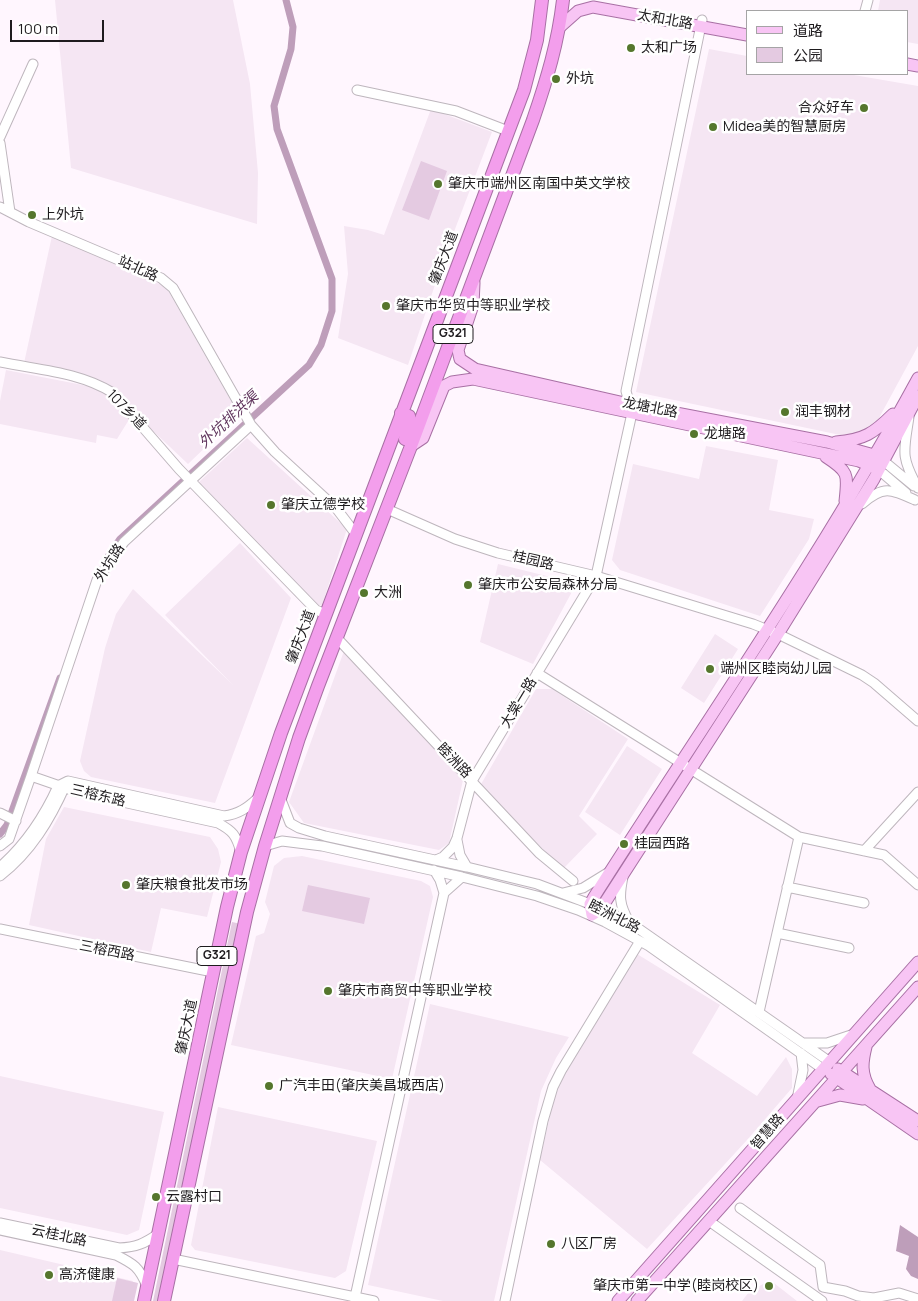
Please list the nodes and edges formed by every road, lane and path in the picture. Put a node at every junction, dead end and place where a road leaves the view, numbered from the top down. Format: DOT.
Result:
graph roads {
  1 [pos="542,0"];
  2 [pos="563,0"];
  3 [pos="590,0"];
  4 [pos="702,23"];
  5 [pos="560,27"];
  6 [pos="746,28"];
  7 [pos="746,35"];
  8 [pos="33,64"];
  9 [pos="357,90"];
  10 [pos="508,131"];
  11 [pos="0,137"];
  12 [pos="0,143"];
  13 [pos="0,207"];
  14 [pos="10,212"];
  15 [pos="457,267"];
  16 [pos="475,272"];
  17 [pos="454,330"];
  18 [pos="0,362"];
  19 [pos="474,374"];
  20 [pos="918,378"];
  21 [pos="918,396"];
  22 [pos="907,407"];
  23 [pos="630,408"];
  24 [pos="401,413"];
  25 [pos="251,425"];
  26 [pos="411,446"];
  27 [pos="824,448"];
  28 [pos="877,462"];
  29 [pos="190,480"];
  30 [pos="395,487"];
  31 [pos="918,488"];
  32 [pos="917,501"];
  33 [pos="849,508"];
  34 [pos="387,509"];
  35 [pos="355,533"];
  36 [pos="596,576"];
  37 [pos="326,614"];
  38 [pos="773,632"];
  39 [pos="337,638"];
  40 [pos="537,673"];
  41 [pos="918,721"];
  42 [pos="681,763"];
  43 [pos="691,770"];
  44 [pos="31,776"];
  45 [pos="472,781"];
  46 [pos="63,785"];
  47 [pos="918,792"];
  48 [pos="280,797"];
  49 [pos="258,798"];
  50 [pos="3,815"];
  51 [pos="221,820"];
  52 [pos="15,821"];
  53 [pos="325,836"];
  54 [pos="799,837"];
  55 [pos="457,838"];
  56 [pos="0,846"];
  57 [pos="265,846"];
  58 [pos="322,846"];
  59 [pos="864,851"];
  60 [pos="241,852"];
  61 [pos="436,860"];
  62 [pos="0,867"];
  63 [pos="467,867"];
  64 [pos="434,870"];
  65 [pos="611,870"];
  66 [pos="623,875"];
  67 [pos="0,876"];
  68 [pos="462,876"];
  69 [pos="574,880"];
  70 [pos="918,885"];
  71 [pos="787,887"];
  72 [pos="444,893"];
  73 [pos="563,893"];
  74 [pos="864,903"];
  75 [pos="594,909"];
  76 [pos="226,912"];
  77 [pos="246,917"];
  78 [pos="629,922"];
  79 [pos="0,929"];
  80 [pos="777,933"];
  81 [pos="640,941"];
  82 [pos="849,948"];
  83 [pos="918,962"];
  84 [pos="213,972"];
  85 [pos="918,987"];
  86 [pos="758,1012"];
  87 [pos="854,1034"];
  88 [pos="866,1045"];
  89 [pos="802,1048"];
  90 [pos="826,1065"];
  91 [pos="840,1075"];
  92 [pos="869,1095"];
  93 [pos="797,1099"];
  94 [pos="816,1102"];
  95 [pos="918,1121"];
  96 [pos="918,1134"];
  97 [pos="740,1208"];
  98 [pos="709,1222"];
  99 [pos="0,1223"];
  100 [pos="682,1228"];
  101 [pos="0,1230"];
  102 [pos="158,1234"];
  103 [pos="694,1239"];
  104 [pos="117,1252"];
  105 [pos="173,1259"];
  106 [pos="147,1288"];
  107 [pos="918,1298"];
  108 [pos="355,1299"];
  109 [pos="144,1301"];
  110 [pos="164,1301"];
  111 [pos="374,1301"];
  112 [pos="505,1301"];
  113 [pos="618,1301"];
  114 [pos="637,1301"];
  115 [pos="822,1301"];
  1 -- 10 [label="highway, 肇庆大道 / G321"];
  2 -- 5 [label="highway, G321"];
  3 -- 4 [label="main road, 太和北路"];
  4 -- 5 [label="main road, 太和北路"];
  4 -- 6 [label="main road, 太和北路"];
  4 -- 7 [label="main road, 太和北路"];
  4 -- 23 [label="street, 大棠一路"];
  5 -- 16 [label="highway, G321"];
  8 -- 11 [label="street"];
  9 -- 10 [label="street"];
  10 -- 15 [label="highway, 肇庆大道 / G321"];
  12 -- 14 [label="street"];
  13 -- 14 [label="street, 站北路"];
  14 -- 25 [label="street, 站北路"];
  15 -- 17 [label="highway"];
  15 -- 24 [label="highway, 肇庆大道 / G321"];
  16 -- 17 [label="highway, G321"];
  16 -- 19 [label="main road"];
  17 -- 26 [label="highway, G321"];
  18 -- 29 [label="street, 107乡道"];
  19 -- 23 [label="main road, 龙塘北路"];
  19 -- 26 [label="main road"];
  20 -- 22 [label="main road"];
  21 -- 22 [label="main road"];
  22 -- 27 [label="main road"];
  22 -- 28 [label="main road"];
  22 -- 31 [label="street"];
  23 -- 27 [label="main road, 龙塘北路"];
  23 -- 36 [label="street, 大棠一路"];
  24 -- 30 [label="highway"];
  24 -- 35 [label="highway, 肇庆大道 / G321"];
  25 -- 29 [label="street, 外坑路"];
  25 -- 35 [label="street"];
  26 -- 30 [label="highway, G321"];
  27 -- 28 [label="main road"];
  27 -- 33 [label="main road"];
  28 -- 31 [label="street"];
  28 -- 32 [label="street"];
  28 -- 33 [label="main road"];
  29 -- 37 [label="street, 107乡道"];
  29 -- 44 [label="street, 外坑路"];
  30 -- 34 [label="highway, G321"];
  32 -- 33 [label="street"];
  33 -- 38 [label="main road"];
  34 -- 36 [label="street, 桂园路"];
  34 -- 39 [label="highway, G321"];
  35 -- 37 [label="highway, 肇庆大道 / G321"];
  36 -- 38 [label="street, 桂园路"];
  36 -- 40 [label="street, 大棠一路"];
  37 -- 49 [label="highway, 肇庆大道 / G321"];
  38 -- 41 [label="street, 桂园路"];
  38 -- 42 [label="main road"];
  38 -- 43 [label="main road"];
  39 -- 45 [label="street, 睦洲路"];
  39 -- 48 [label="highway, G321"];
  40 -- 42 [label="street"];
  40 -- 45 [label="street, 大棠一路"];
  42 -- 43 [label="street"];
  42 -- 65 [label="main road"];
  43 -- 54 [label="street"];
  43 -- 66 [label="main road"];
  44 -- 46 [label="street, 三榕东路"];
  44 -- 52 [label="street, 外坑路"];
  45 -- 55 [label="street, 大棠一路"];
  45 -- 69 [label="street, 睦洲路"];
  46 -- 51 [label="street, 三榕东路"];
  46 -- 62 [label="street"];
  46 -- 67 [label="street"];
  47 -- 59 [label="street"];
  48 -- 53 [label="street, 睦洲北路"];
  48 -- 57 [label="highway, G321"];
  49 -- 51 [label="street"];
  49 -- 60 [label="highway, 肇庆大道 / G321"];
  50 -- 52 [label="street"];
  51 -- 60 [label="street"];
  52 -- 56 [label="street, 外坑路"];
  53 -- 58 [label="street"];
  53 -- 61 [label="street, 睦洲北路"];
  54 -- 59 [label="street"];
  54 -- 71 [label="street"];
  55 -- 61 [label="street"];
  55 -- 63 [label="street"];
  57 -- 58 [label="street, 睦洲北路"];
  57 -- 77 [label="highway, G321"];
  58 -- 64 [label="street, 睦洲北路"];
  59 -- 70 [label="street"];
  60 -- 76 [label="highway, 肇庆大道 / G321"];
  61 -- 63 [label="street, 睦洲北路"];
  63 -- 73 [label="street, 睦洲北路"];
  64 -- 68 [label="street, 睦洲北路"];
  64 -- 72 [label="street"];
  65 -- 73 [label="street"];
  65 -- 75 [label="main road"];
  66 -- 75 [label="main road"];
  66 -- 78 [label="street"];
  68 -- 72 [label="street"];
  68 -- 75 [label="street, 睦洲北路"];
  71 -- 74 [label="street"];
  71 -- 80 [label="street"];
  72 -- 108 [label="street"];
  73 -- 75 [label="street, 睦洲北路"];
  75 -- 78 [label="street, 睦洲北路"];
  75 -- 81 [label="street, 睦洲北路"];
  76 -- 77 [label="highway"];
  76 -- 84 [label="highway, 肇庆大道 / G321"];
  77 -- 105 [label="highway, G321"];
  78 -- 86 [label="street, 睦洲北路"];
  79 -- 84 [label="street, 三榕西路"];
  80 -- 82 [label="street"];
  80 -- 86 [label="street"];
  81 -- 89 [label="street, 睦洲北路"];
  81 -- 112 [label="street"];
  83 -- 87 [label="main road, 智慧路"];
  84 -- 102 [label="highway, 肇庆大道 / G321"];
  85 -- 88 [label="main road, 智慧路"];
  86 -- 89 [label="street, 睦洲北路"];
  87 -- 89 [label="street"];
  87 -- 90 [label="main road, 智慧路"];
  88 -- 91 [label="main road, 智慧路"];
  88 -- 92 [label="main road"];
  89 -- 90 [label="street, 睦洲北路"];
  89 -- 93 [label="street"];
  90 -- 91 [label="main road, 睦洲北路"];
  90 -- 93 [label="main road, 智慧路"];
  91 -- 92 [label="main road, 睦洲北路"];
  91 -- 94 [label="main road, 智慧路"];
  92 -- 94 [label="main road"];
  92 -- 95 [label="main road, 睦洲北路"];
  92 -- 96 [label="main road, 睦洲北路"];
  93 -- 100 [label="main road, 智慧路"];
  94 -- 98 [label="main road, 智慧路"];
  97 -- 107 [label="street"];
  98 -- 103 [label="main road, 智慧路"];
  98 -- 115 [label="street"];
  99 -- 104 [label="street, 云桂北路"];
  100 -- 103 [label="main road"];
  100 -- 113 [label="main road, 智慧路"];
  101 -- 104 [label="street, 云桂北路"];
  102 -- 104 [label="street"];
  102 -- 106 [label="highway, 肇庆大道 / G321"];
  103 -- 114 [label="main road, 智慧路"];
  104 -- 106 [label="street"];
  105 -- 108 [label="street"];
  105 -- 110 [label="highway, G321"];
  106 -- 109 [label="highway, 肇庆大道 / G321"];
  108 -- 111 [label="street"];
}
